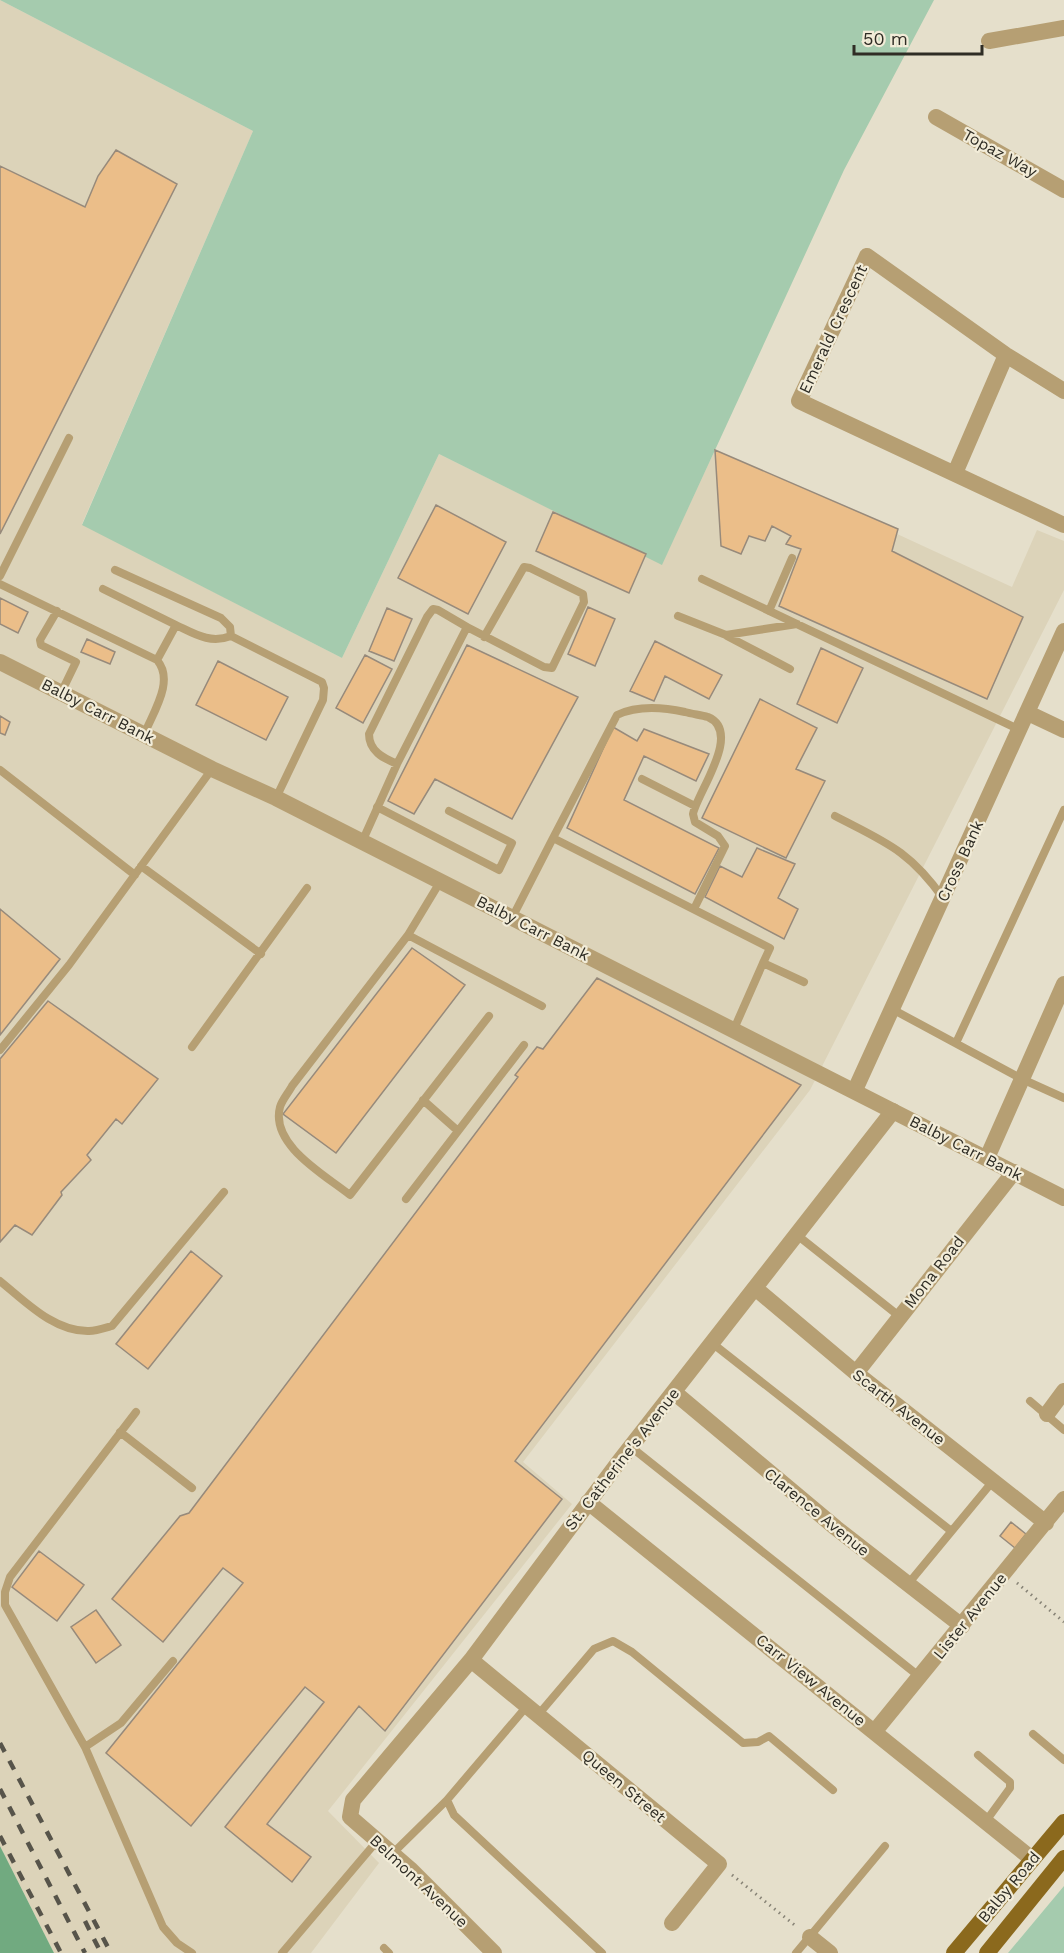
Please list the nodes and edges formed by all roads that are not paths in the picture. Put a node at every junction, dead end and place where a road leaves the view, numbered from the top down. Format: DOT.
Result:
graph roads {
  1 [pos="1064,28"];
  2 [pos="988,41"];
  3 [pos="936,117"];
  4 [pos="1064,190"];
  5 [pos="1006,356"];
  6 [pos="1064,391"];
  7 [pos="69,438"];
  8 [pos="955,473"];
  9 [pos="1064,525"];
  10 [pos="792,558"];
  11 [pos="115,570"];
  12 [pos="0,576"];
  13 [pos="702,579"];
  14 [pos="0,584"];
  15 [pos="103,589"];
  16 [pos="57,611"];
  17 [pos="769,611"];
  18 [pos="678,616"];
  19 [pos="798,624"];
  20 [pos="176,625"];
  21 [pos="467,627"];
  22 [pos="726,635"];
  23 [pos="231,636"];
  24 [pos="1063,636"];
  25 [pos="484,637"];
  26 [pos="157,660"];
  27 [pos="0,662"];
  28 [pos="790,669"];
  29 [pos="61,693"];
  30 [pos="1028,713"];
  31 [pos="1021,730"];
  32 [pos="1064,730"];
  33 [pos="144,735"];
  34 [pos="397,765"];
  35 [pos="212,769"];
  36 [pos="0,770"];
  37 [pos="642,779"];
  38 [pos="276,798"];
  39 [pos="694,806"];
  40 [pos="377,807"];
  41 [pos="1064,810"];
  42 [pos="449,811"];
  43 [pos="835,816"];
  44 [pos="553,838"];
  45 [pos="362,843"];
  46 [pos="141,866"];
  47 [pos="135,875"];
  48 [pos="440,882"];
  49 [pos="307,888"];
  50 [pos="943,898"];
  51 [pos="694,909"];
  52 [pos="512,918"];
  53 [pos="408,935"];
  54 [pos="261,954"];
  55 [pos="763,963"];
  56 [pos="804,982"];
  57 [pos="1064,984"];
  58 [pos="542,1006"];
  59 [pos="892,1009"];
  60 [pos="489,1016"];
  61 [pos="734,1029"];
  62 [pos="956,1043"];
  63 [pos="524,1045"];
  64 [pos="192,1047"];
  65 [pos="0,1050"];
  66 [pos="1022,1079"];
  67 [pos="855,1090"];
  68 [pos="1064,1098"];
  69 [pos="423,1101"];
  70 [pos="893,1111"];
  71 [pos="458,1131"];
  72 [pos="987,1158"];
  73 [pos="1014,1172"];
  74 [pos="225,1192"];
  75 [pos="1064,1198"];
  76 [pos="406,1199"];
  77 [pos="798,1235"];
  78 [pos="0,1281"];
  79 [pos="755,1288"];
  80 [pos="899,1316"];
  81 [pos="712,1343"];
  82 [pos="856,1373"];
  83 [pos="1064,1391"];
  84 [pos="675,1393"];
  85 [pos="1030,1401"];
  86 [pos="136,1412"];
  87 [pos="1047,1414"];
  88 [pos="1064,1430"];
  89 [pos="120,1432"];
  90 [pos="631,1447"];
  91 [pos="993,1481"];
  92 [pos="192,1488"];
  93 [pos="1064,1499"];
  94 [pos="588,1503"];
  95 [pos="1046,1523"];
  96 [pos="950,1530"];
  97 [pos="908,1584"];
  98 [pos="962,1626"];
  99 [pos="471,1660"];
  100 [pos="172,1661"];
  101 [pos="920,1677"];
  102 [pos="532,1711"];
  103 [pos="875,1731"];
  104 [pos="1033,1734"];
  105 [pos="85,1747"];
  106 [pos="978,1755"];
  107 [pos="1064,1760"];
  108 [pos="833,1790"];
  109 [pos="447,1800"];
  110 [pos="350,1806"];
  111 [pos="986,1821"];
  112 [pos="1064,1822"];
  113 [pos="378,1842"];
  114 [pos="885,1846"];
  115 [pos="392,1855"];
  116 [pos="1064,1858"];
  117 [pos="1032,1859"];
  118 [pos="672,1923"];
  119 [pos="810,1937"];
  120 [pos="192,1953"];
  121 [pos="282,1953"];
  122 [pos="494,1953"];
  123 [pos="602,1953"];
  124 [pos="796,1953"];
  125 [pos="830,1953"];
  126 [pos="954,1953"];
  127 [pos="987,1953"];
  1 -- 2 [label="street"];
  3 -- 4 [label="street, Topaz Way"];
  5 -- 6 [label="street, Emerald Crescent"];
  5 -- 8 [label="street"];
  5 -- 8 [label="street, Emerald Crescent"];
  7 -- 12 [label="lane"];
  8 -- 9 [label="street, Emerald Crescent"];
  10 -- 17 [label="lane"];
  11 -- 23 [label="lane"];
  13 -- 17 [label="lane"];
  14 -- 16 [label="lane"];
  15 -- 20 [label="lane"];
  16 -- 26 [label="lane"];
  16 -- 29 [label="lane"];
  17 -- 19 [label="lane"];
  18 -- 22 [label="lane"];
  19 -- 22 [label="lane"];
  19 -- 31 [label="lane"];
  20 -- 23 [label="lane"];
  20 -- 26 [label="lane"];
  21 -- 25 [label="lane"];
  21 -- 34 [label="lane"];
  21 -- 34 [label="lane"];
  22 -- 28 [label="lane"];
  23 -- 38 [label="lane"];
  24 -- 30 [label="street, Cross Bank"];
  25 -- 25 [label="lane"];
  26 -- 33 [label="lane"];
  27 -- 29 [label="street, Balby Carr Bank"];
  29 -- 33 [label="street, Balby Carr Bank"];
  30 -- 31 [label="street, Cross Bank"];
  30 -- 32 [label="street"];
  31 -- 50 [label="street, Cross Bank"];
  33 -- 35 [label="street, Balby Carr Bank"];
  34 -- 40 [label="lane"];
  35 -- 38 [label="street, Balby Carr Bank"];
  35 -- 46 [label="lane"];
  36 -- 47 [label="lane"];
  37 -- 39 [label="lane"];
  38 -- 45 [label="street, Balby Carr Bank"];
  39 -- 44 [label="lane"];
  39 -- 51 [label="lane"];
  40 -- 42 [label="lane"];
  40 -- 45 [label="lane"];
  41 -- 62 [label="lane"];
  43 -- 50 [label="lane"];
  44 -- 51 [label="lane"];
  44 -- 52 [label="lane"];
  45 -- 48 [label="street, Balby Carr Bank"];
  46 -- 47 [label="lane"];
  46 -- 54 [label="lane"];
  47 -- 65 [label="lane"];
  48 -- 52 [label="street, Balby Carr Bank"];
  48 -- 53 [label="lane"];
  49 -- 54 [label="lane"];
  50 -- 59 [label="street, Cross Bank"];
  51 -- 55 [label="lane"];
  52 -- 61 [label="street, Balby Carr Bank"];
  53 -- 58 [label="lane"];
  53 -- 69 [label="lane"];
  54 -- 64 [label="lane"];
  55 -- 56 [label="lane"];
  55 -- 61 [label="lane"];
  57 -- 66 [label="street"];
  59 -- 62 [label="lane"];
  59 -- 67 [label="street, Cross Bank"];
  60 -- 69 [label="lane"];
  61 -- 67 [label="street, Balby Carr Bank"];
  62 -- 66 [label="lane"];
  63 -- 71 [label="lane"];
  66 -- 68 [label="lane"];
  66 -- 72 [label="street"];
  67 -- 70 [label="street, Balby Carr Bank"];
  69 -- 71 [label="lane"];
  70 -- 72 [label="street, Balby Carr Bank"];
  70 -- 77 [label="street, St. Catherine's Avenue"];
  71 -- 76 [label="lane"];
  72 -- 73 [label="street, Balby Carr Bank"];
  73 -- 75 [label="street, Balby Carr Bank"];
  73 -- 80 [label="street, Mona Road"];
  74 -- 78 [label="lane"];
  77 -- 79 [label="street, St. Catherine's Avenue"];
  77 -- 80 [label="lane"];
  79 -- 81 [label="street, St. Catherine's Avenue"];
  79 -- 82 [label="street, Scarth Avenue"];
  80 -- 82 [label="street, Mona Road"];
  81 -- 84 [label="street, St. Catherine's Avenue"];
  81 -- 96 [label="lane"];
  82 -- 91 [label="street, Scarth Avenue"];
  83 -- 87 [label="street"];
  84 -- 90 [label="street, St. Catherine's Avenue"];
  84 -- 97 [label="street, Clarence Avenue"];
  85 -- 87 [label="lane"];
  86 -- 89 [label="lane"];
  87 -- 88 [label="lane"];
  89 -- 92 [label="lane"];
  89 -- 105 [label="lane"];
  90 -- 94 [label="street, St. Catherine's Avenue"];
  90 -- 101 [label="lane"];
  91 -- 95 [label="street, Scarth Avenue"];
  91 -- 96 [label="lane"];
  93 -- 95 [label="street, Lister Avenue"];
  94 -- 99 [label="street, St. Catherine's Avenue"];
  94 -- 103 [label="street, Carr View Avenue"];
  95 -- 98 [label="street, Lister Avenue"];
  96 -- 97 [label="lane"];
  97 -- 98 [label="street, Clarence Avenue"];
  98 -- 101 [label="street, Lister Avenue"];
  99 -- 102 [label="street, Queen Street"];
  99 -- 110 [label="street, St. Catherine's Avenue"];
  100 -- 105 [label="lane"];
  101 -- 103 [label="street, Lister Avenue"];
  102 -- 108 [label="lane"];
  102 -- 109 [label="lane"];
  102 -- 118 [label="street, Queen Street"];
  103 -- 111 [label="street, Carr View Avenue"];
  104 -- 107 [label="lane"];
  105 -- 120 [label="lane"];
  106 -- 111 [label="lane"];
  109 -- 115 [label="lane"];
  109 -- 123 [label="lane"];
  110 -- 113 [label="street, Belmont Avenue"];
  111 -- 117 [label="street, Carr View Avenue"];
  112 -- 117 [label="main road, Balby Road"];
  113 -- 115 [label="street, Belmont Avenue"];
  113 -- 121 [label="lane"];
  114 -- 119 [label="lane"];
  115 -- 122 [label="street, Belmont Avenue"];
  116 -- 127 [label="main road, Balby Road"];
  117 -- 126 [label="main road, Balby Road"];
  119 -- 124 [label="lane"];
  119 -- 125 [label="street"];
}
